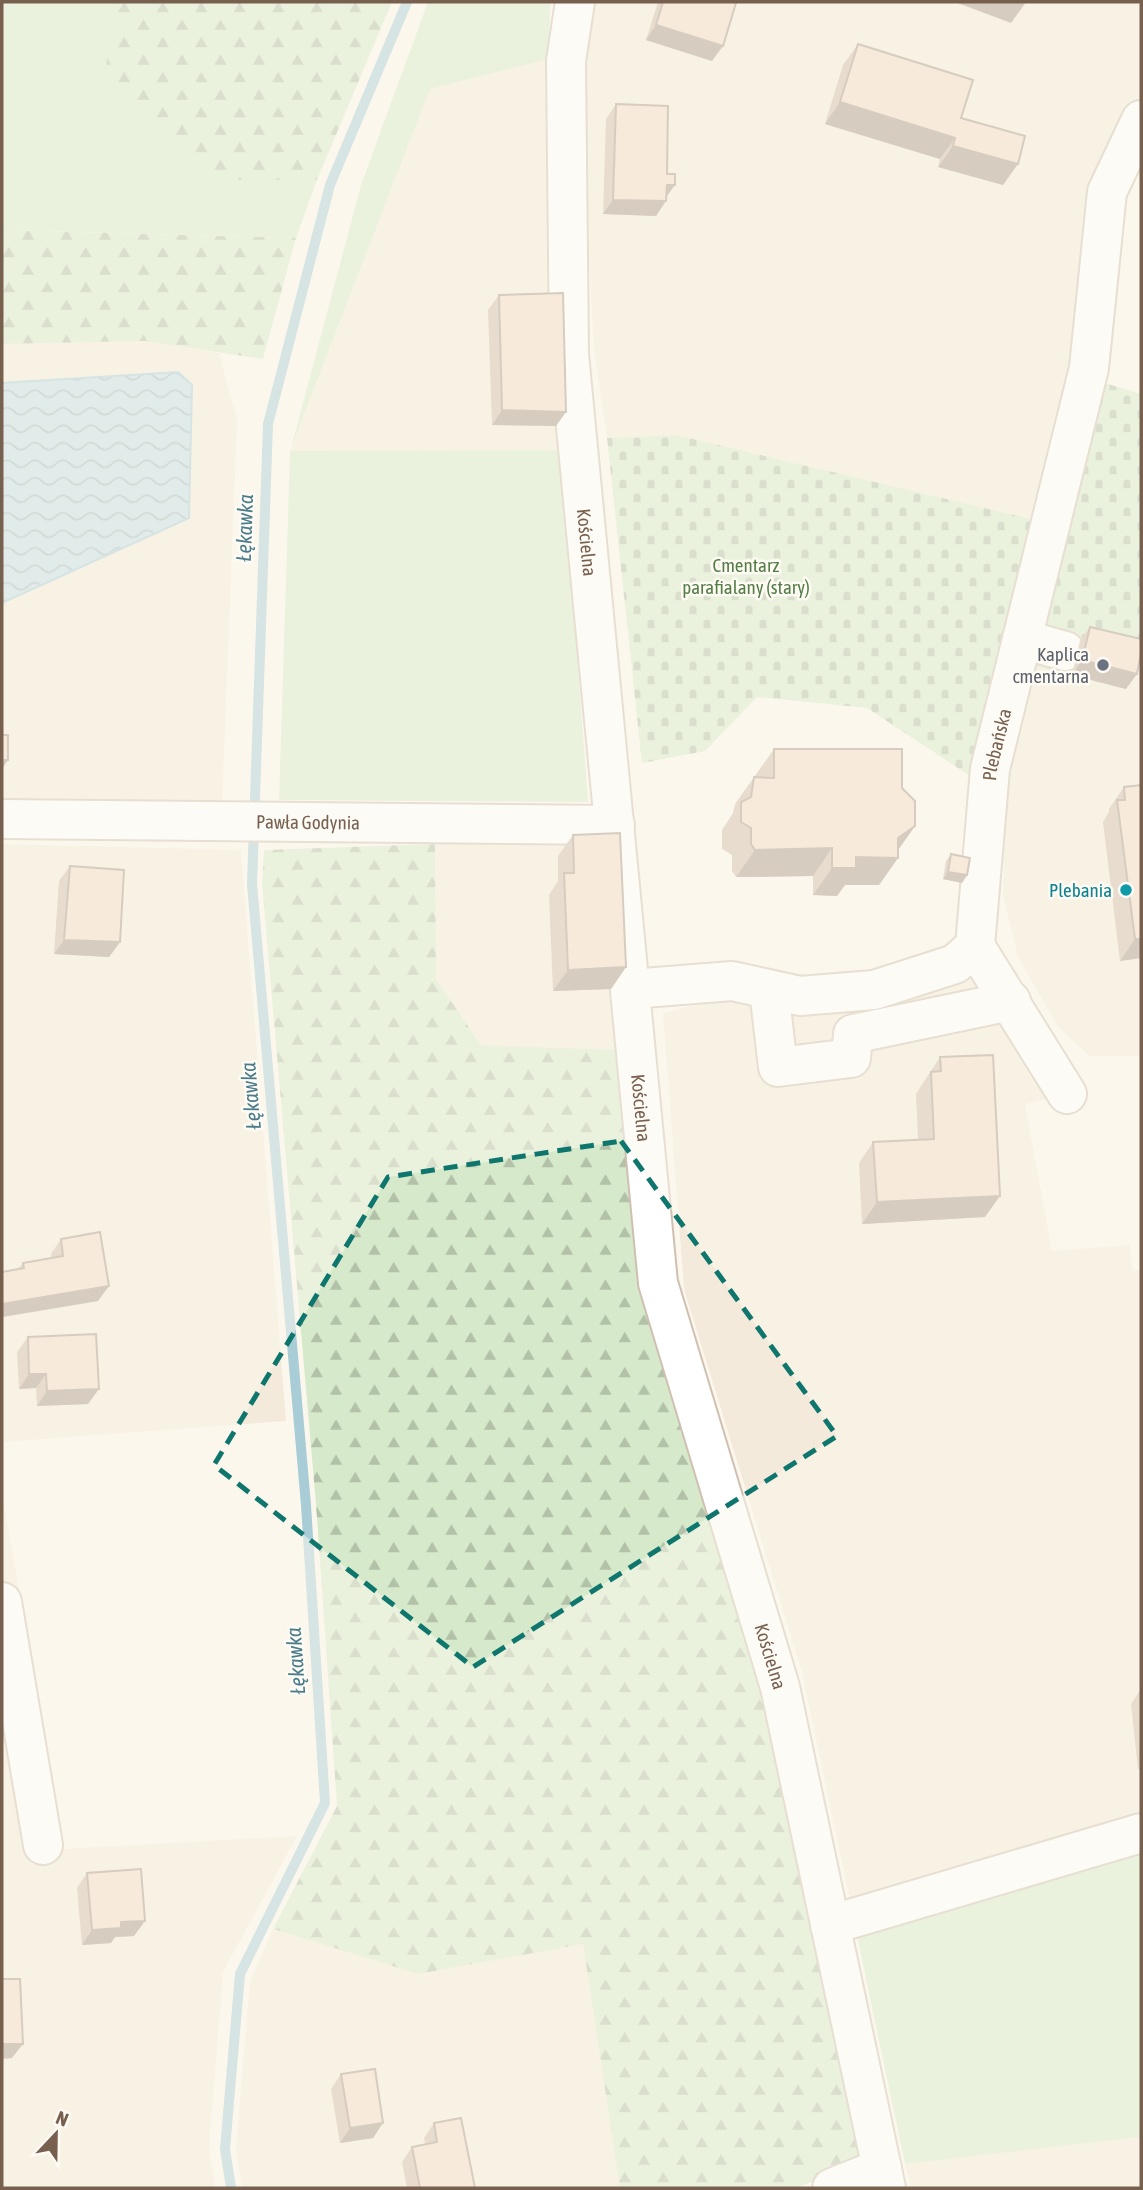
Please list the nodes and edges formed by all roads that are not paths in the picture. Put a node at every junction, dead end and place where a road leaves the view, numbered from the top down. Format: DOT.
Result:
graph roads {
  1 [pos="575,2"];
  2 [pos="1141,120"];
  3 [pos="1022,639"];
  4 [pos="1065,651"];
  5 [pos="2,819"];
  6 [pos="615,825"];
  7 [pos="975,946"];
  8 [pos="631,989"];
  9 [pos="769,990"];
  10 [pos="1011,1001"];
  11 [pos="1067,1094"];
  12 [pos="2,1602"];
  13 [pos="1141,1833"];
  14 [pos="43,1845"];
  15 [pos="830,1925"];
  16 [pos="884,2178"];
  17 [pos="832,2188"];
  1 -- 6 [label="street, Kościelna"];
  2 -- 3 [label="street, Plebańska"];
  3 -- 4 [label="street"];
  3 -- 7 [label="street, Plebańska"];
  5 -- 6 [label="street, Pawła Godynia"];
  6 -- 8 [label="street, Kościelna"];
  7 -- 9 [label="street"];
  7 -- 10 [label="street"];
  8 -- 9 [label="street"];
  8 -- 15 [label="street, Kościelna"];
  9 -- 10 [label="street"];
  10 -- 11 [label="street"];
  12 -- 14 [label="street"];
  13 -- 15 [label="street"];
  15 -- 16 [label="street, Kościelna"];
  16 -- 17 [label="street"];
}
